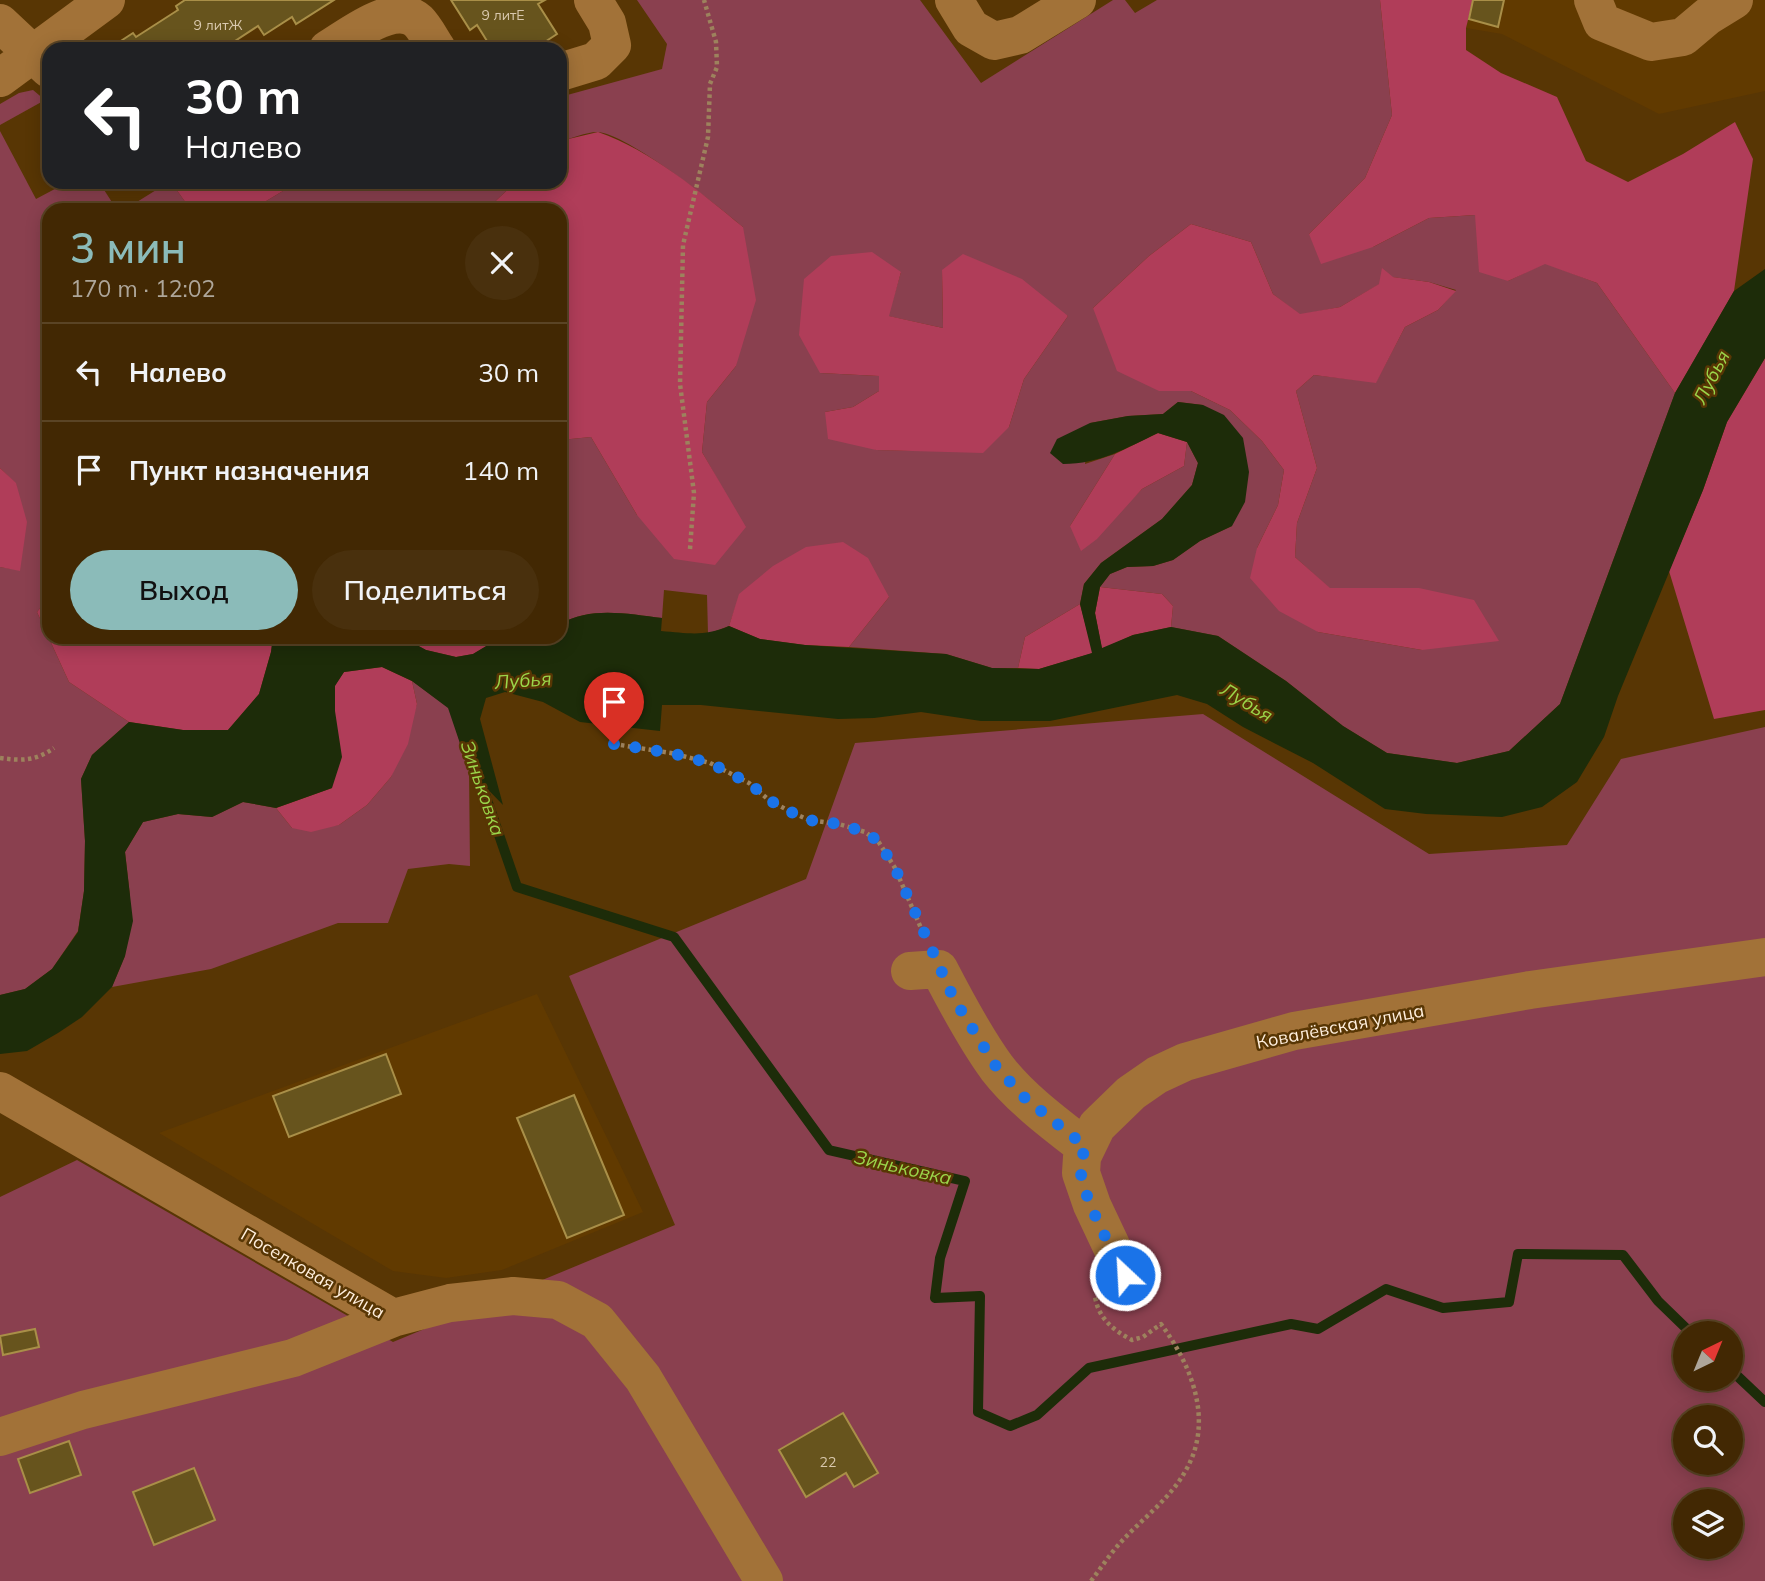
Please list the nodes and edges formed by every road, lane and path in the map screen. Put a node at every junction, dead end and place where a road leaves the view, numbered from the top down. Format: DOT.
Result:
graph roads {
  1 [pos="106,0"];
  2 [pos="593,0"];
  3 [pos="704,0"];
  4 [pos="954,0"];
  5 [pos="1077,0"];
  6 [pos="1593,0"];
  7 [pos="1734,0"];
  8 [pos="0,23"];
  9 [pos="62,42"];
  10 [pos="340,42"];
  11 [pos="432,42"];
  12 [pos="41,62"];
  13 [pos="567,70"];
  14 [pos="0,78"];
  15 [pos="690,549"];
  16 [pos="614,744"];
  17 [pos="54,748"];
  18 [pos="0,758"];
  19 [pos="1765,957"];
  20 [pos="925,970"];
  21 [pos="0,1091"];
  22 [pos="1086,1147"];
  23 [pos="1125,1275"];
  24 [pos="393,1318"];
  25 [pos="1161,1324"];
  26 [pos="0,1437"];
  27 [pos="764,1581"];
  28 [pos="1091,1581"];
  1 -- 9 [label="street"];
  2 -- 13 [label="street"];
  3 -- 15 [label="path"];
  4 -- 5 [label="street"];
  6 -- 7 [label="street"];
  8 -- 12 [label="street"];
  10 -- 11 [label="street"];
  12 -- 14 [label="street"];
  16 -- 20 [label="path"];
  17 -- 18 [label="path"];
  19 -- 22 [label="street, Ковалёвская улица"];
  20 -- 22 [label="street"];
  21 -- 24 [label="street, Поселковая улица"];
  22 -- 23 [label="street, Ковалёвская улица"];
  24 -- 26 [label="street"];
  24 -- 27 [label="street, Поселковая улица"];
  25 -- 28 [label="path"];
}
